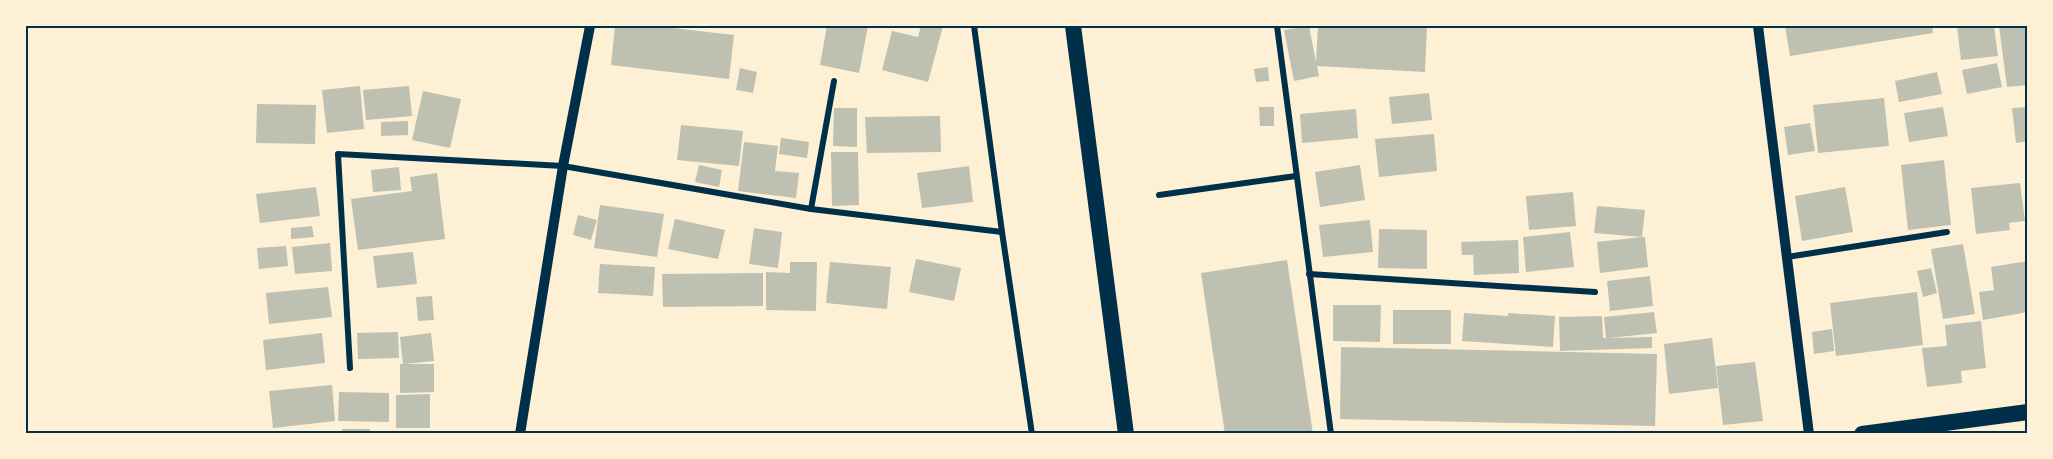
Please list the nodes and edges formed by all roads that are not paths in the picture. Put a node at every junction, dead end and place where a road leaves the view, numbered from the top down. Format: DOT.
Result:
graph roads {
  1 [pos="590,26"];
  2 [pos="974,26"];
  3 [pos="1073,26"];
  4 [pos="1277,26"];
  5 [pos="1758,26"];
  6 [pos="834,81"];
  7 [pos="562,166"];
  8 [pos="1296,176"];
  9 [pos="1159,195"];
  10 [pos="811,209"];
  11 [pos="1002,232"];
  12 [pos="1947,232"];
  13 [pos="1787,257"];
  14 [pos="1309,274"];
  15 [pos="1595,292"];
  16 [pos="350,368"];
  17 [pos="2028,412"];
  18 [pos="520,434"];
  19 [pos="1032,434"];
  20 [pos="1126,434"];
  21 [pos="1331,434"];
  22 [pos="1809,434"];
  23 [pos="1862,434"];
  1 -- 7 [label="street"];
  2 -- 11 [label="street"];
  3 -- 20 [label="highway"];
  4 -- 8 [label="street"];
  5 -- 13 [label="street"];
  6 -- 10 [label="street"];
  7 -- 10 [label="street"];
  7 -- 16 [label="street"];
  7 -- 18 [label="street"];
  8 -- 9 [label="street"];
  8 -- 14 [label="street"];
  10 -- 11 [label="street"];
  11 -- 19 [label="street"];
  12 -- 13 [label="street"];
  13 -- 22 [label="street"];
  14 -- 15 [label="street"];
  14 -- 21 [label="street"];
  17 -- 23 [label="highway"];
}
